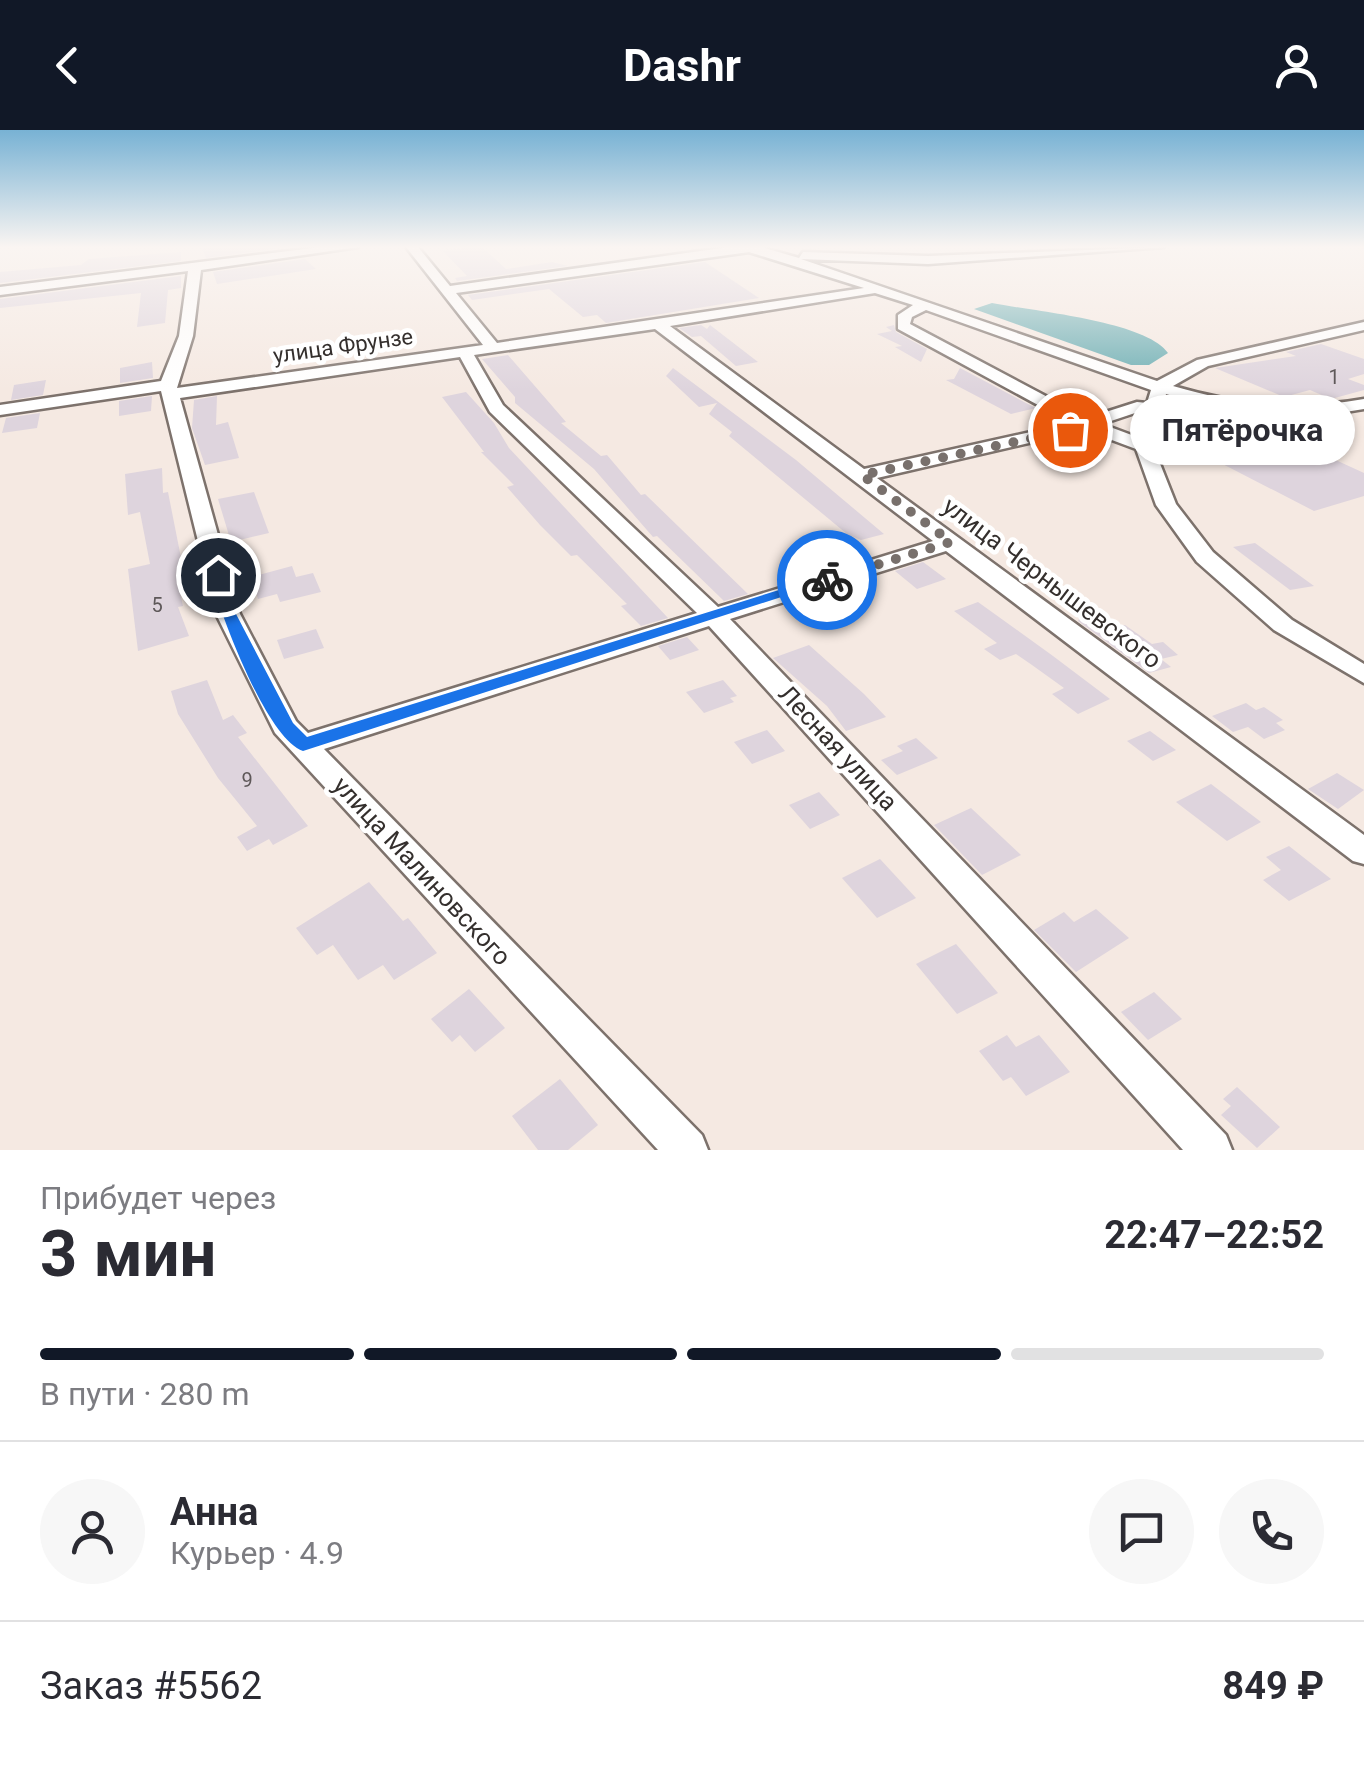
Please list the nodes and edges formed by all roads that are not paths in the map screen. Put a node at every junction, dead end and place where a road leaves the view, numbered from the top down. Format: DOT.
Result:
graph roads {
  1 [pos="198,295"];
  2 [pos="451,295"];
  3 [pos="840,295"];
  4 [pos="891,295"];
  5 [pos="924,306"];
  6 [pos="658,324"];
  7 [pos="1364,326"];
  8 [pos="478,349"];
  9 [pos="1160,386"];
  10 [pos="170,389"];
  11 [pos="1364,404"];
  12 [pos="1150,409"];
  13 [pos="0,410"];
  14 [pos="1087,425"];
  15 [pos="1144,446"];
  16 [pos="862,475"];
  17 [pos="951,542"];
  18 [pos="712,614"];
  19 [pos="1364,675"];
  20 [pos="303,745"];
  21 [pos="1364,852"];
  22 [pos="687,1150"];
  23 [pos="1211,1150"];
  1 -- 10 [label="street"];
  2 -- 8 [label="street, Лесная улица"];
  3 -- 6 [label="street, улица Фрунзе"];
  4 -- 5 [label="street"];
  5 -- 9 [label="street"];
  5 -- 14 [label="street"];
  6 -- 8 [label="street, улица Фрунзе"];
  6 -- 16 [label="street, улица Чернышевского"];
  7 -- 9 [label="street"];
  8 -- 10 [label="street, улица Фрунзе"];
  8 -- 18 [label="street, Лесная улица"];
  9 -- 11 [label="street"];
  9 -- 12 [label="street"];
  10 -- 13 [label="street, улица Фрунзе"];
  10 -- 20 [label="street, улица Малиновского"];
  12 -- 14 [label="street"];
  12 -- 15 [label="street"];
  14 -- 15 [label="street"];
  14 -- 16 [label="street"];
  15 -- 19 [label="street"];
  16 -- 17 [label="street, улица Чернышевского"];
  17 -- 18 [label="street"];
  17 -- 21 [label="street, улица Чернышевского"];
  18 -- 20 [label="street"];
  18 -- 23 [label="street, Лесная улица"];
  20 -- 22 [label="street, улица Малиновского"];
}
